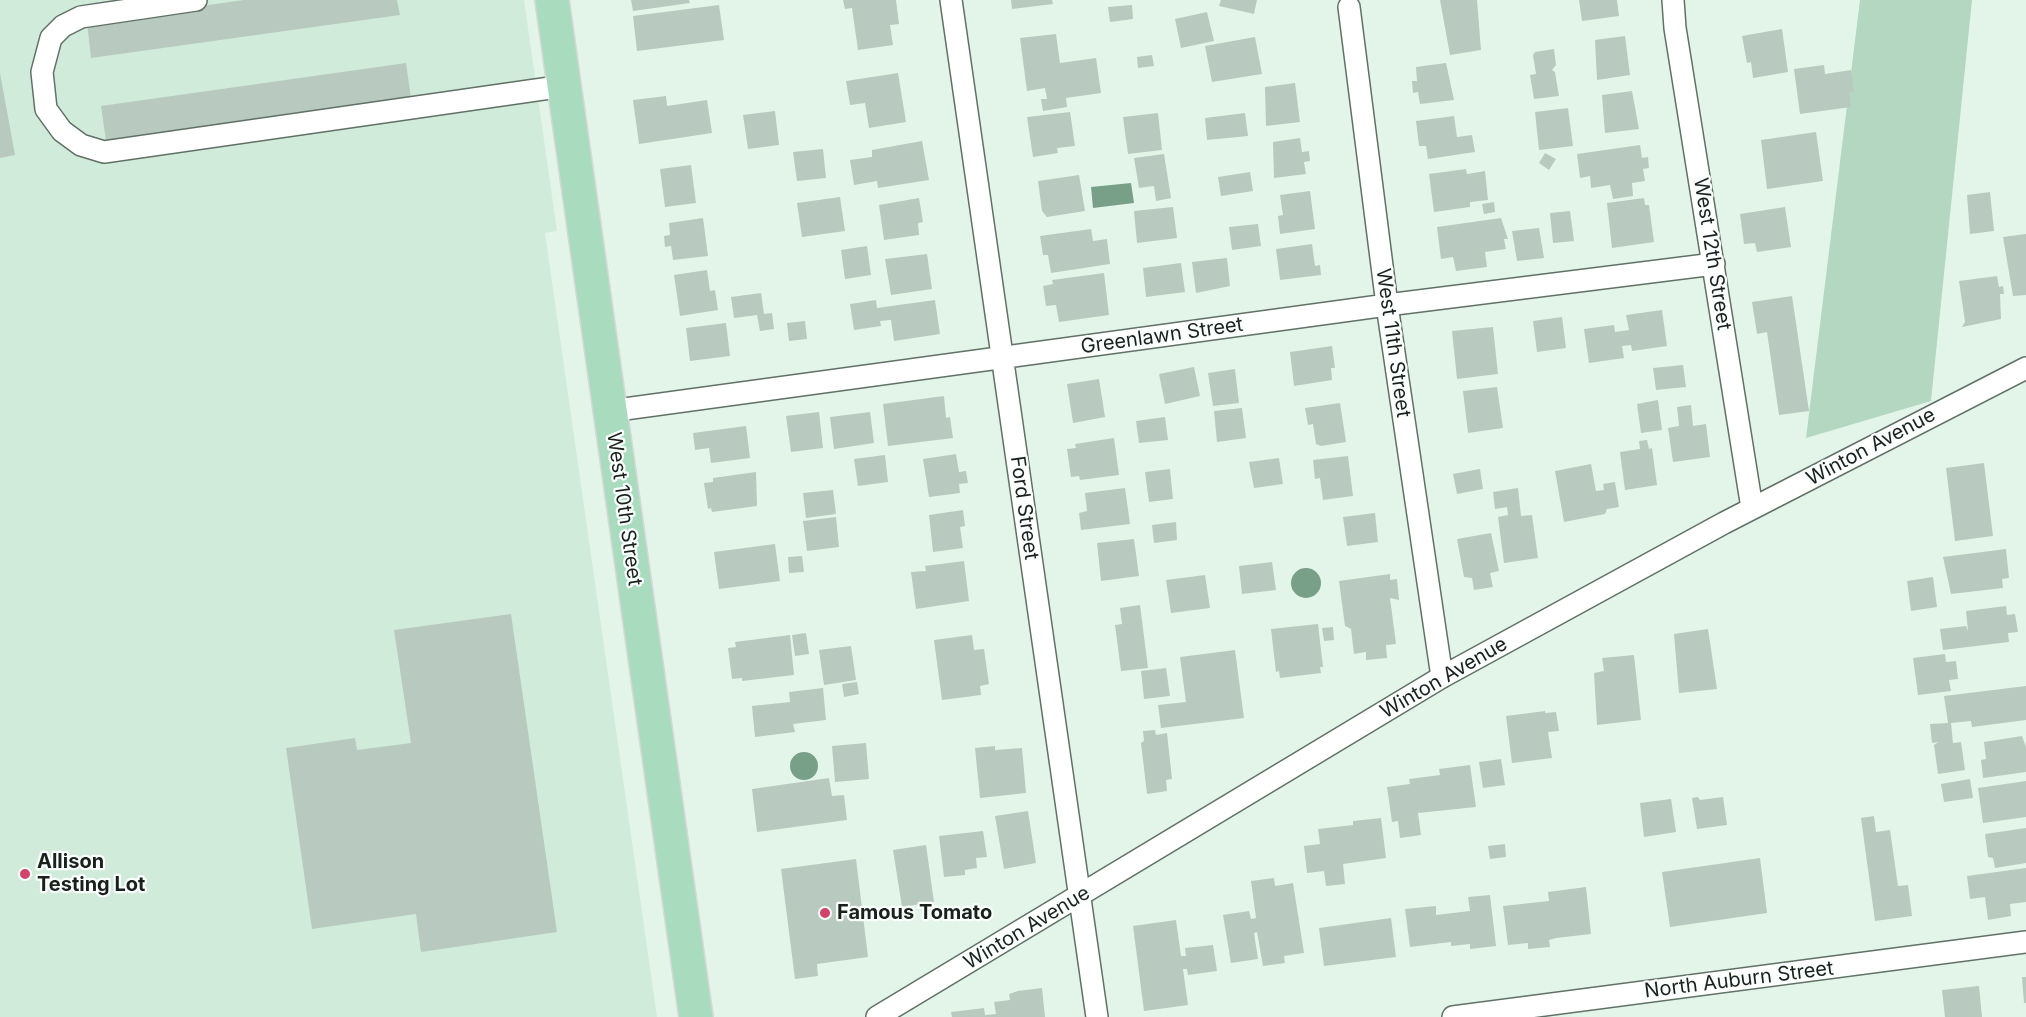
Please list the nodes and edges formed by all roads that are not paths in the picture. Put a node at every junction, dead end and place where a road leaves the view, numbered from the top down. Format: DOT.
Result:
graph roads {
  1 [pos="196,0"];
  2 [pos="552,0"];
  3 [pos="951,0"];
  4 [pos="1673,0"];
  5 [pos="1349,8"];
  6 [pos="564,86"];
  7 [pos="1714,264"];
  8 [pos="1387,305"];
  9 [pos="1003,358"];
  10 [pos="2026,368"];
  11 [pos="610,411"];
  12 [pos="1752,508"];
  13 [pos="1442,677"];
  14 [pos="1080,897"];
  15 [pos="2026,942"];
  16 [pos="1491,1014"];
  17 [pos="696,1017"];
  18 [pos="878,1017"];
  19 [pos="1097,1017"];
  20 [pos="1453,1017"];
  1 -- 6 [label="street"];
  2 -- 6 [label="main road, West 10th Street"];
  3 -- 9 [label="street, Ford Street"];
  4 -- 7 [label="street, West 12th Street"];
  5 -- 8 [label="street, West 11th Street"];
  6 -- 11 [label="main road, West 10th Street"];
  7 -- 8 [label="street, Greenlawn Street"];
  7 -- 12 [label="street, West 12th Street"];
  8 -- 9 [label="street, Greenlawn Street"];
  8 -- 13 [label="street, West 11th Street"];
  9 -- 11 [label="street, Greenlawn Street"];
  9 -- 14 [label="street, Ford Street"];
  10 -- 12 [label="street, Winton Avenue"];
  11 -- 17 [label="main road, West 10th Street"];
  12 -- 13 [label="street, Winton Avenue"];
  13 -- 14 [label="street, Winton Avenue"];
  14 -- 18 [label="street, Winton Avenue"];
  14 -- 19 [label="street, Ford Street"];
  15 -- 16 [label="street, North Auburn Street"];
  16 -- 20 [label="street, North Auburn Street"];
}
